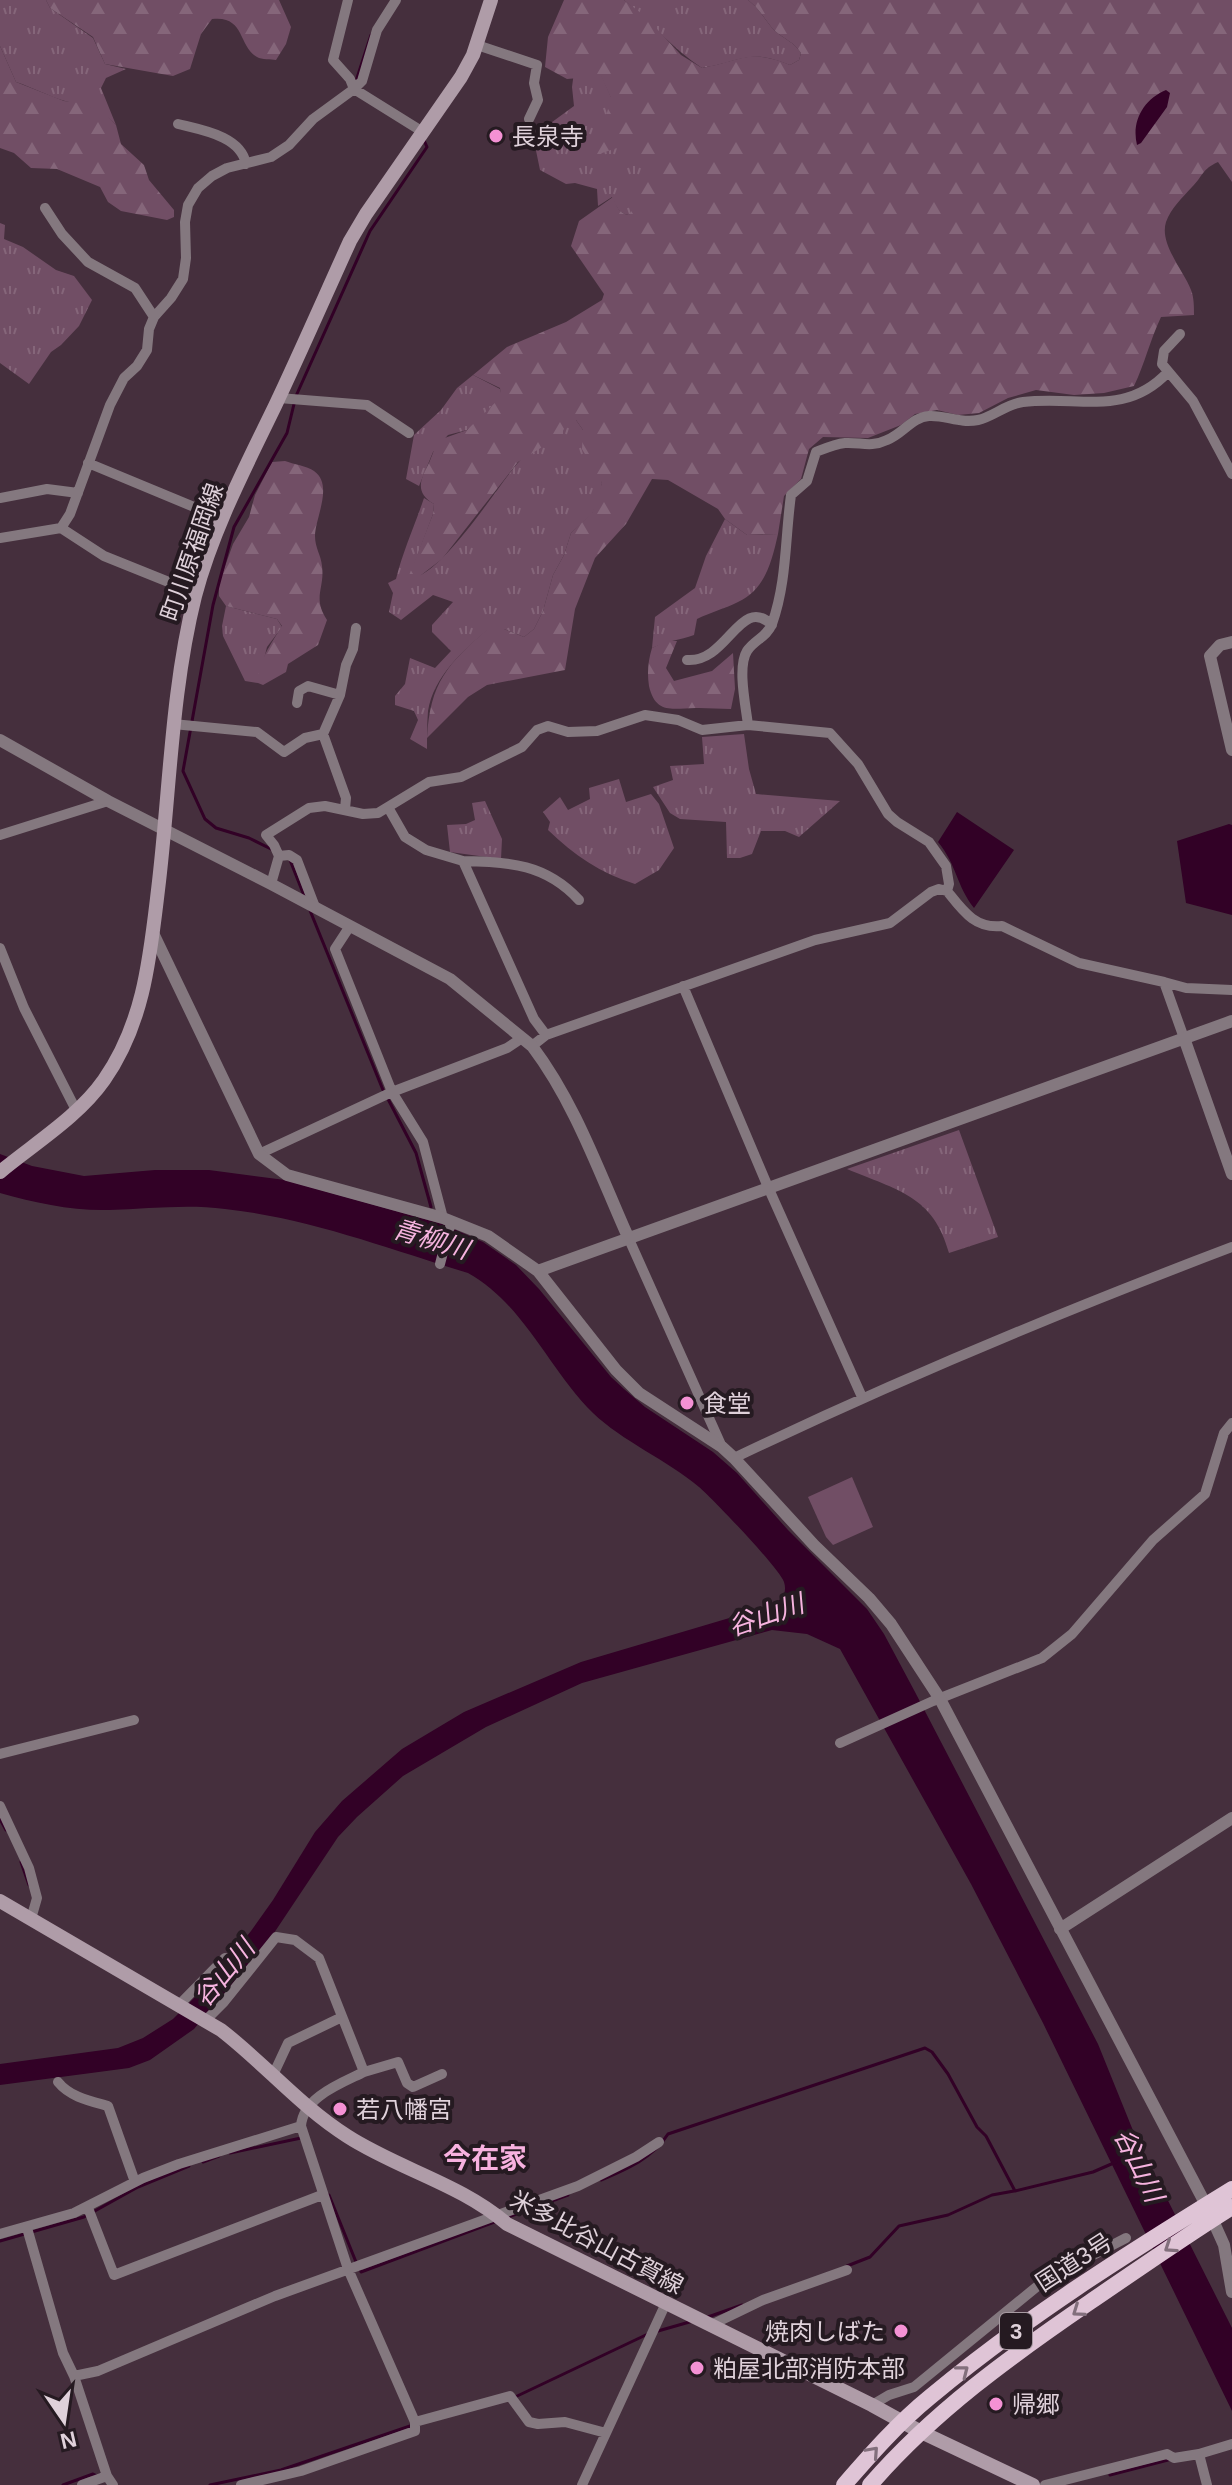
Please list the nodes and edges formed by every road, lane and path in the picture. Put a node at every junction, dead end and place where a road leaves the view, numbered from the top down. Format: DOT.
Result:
graph roads {
  1 [pos="348,0"];
  2 [pos="396,0"];
  3 [pos="491,0"];
  4 [pos="477,45"];
  5 [pos="354,89"];
  6 [pos="529,119"];
  7 [pos="178,124"];
  8 [pos="423,132"];
  9 [pos="246,164"];
  10 [pos="45,208"];
  11 [pos="154,317"];
  12 [pos="1180,334"];
  13 [pos="1168,372"];
  14 [pos="279,398"];
  15 [pos="409,433"];
  16 [pos="88,463"];
  17 [pos="1232,474"];
  18 [pos="78,493"];
  19 [pos="0,498"];
  20 [pos="223,519"];
  21 [pos="61,528"];
  22 [pos="0,538"];
  23 [pos="196,593"];
  24 [pos="772,625"];
  25 [pos="356,628"];
  26 [pos="1232,642"];
  27 [pos="687,660"];
  28 [pos="340,695"];
  29 [pos="297,703"];
  30 [pos="173,724"];
  31 [pos="748,725"];
  32 [pos="323,734"];
  33 [pos="0,740"];
  34 [pos="1232,750"];
  35 [pos="108,801"];
  36 [pos="345,809"];
  37 [pos="389,809"];
  38 [pos="165,830"];
  39 [pos="0,835"];
  40 [pos="279,856"];
  41 [pos="463,861"];
  42 [pos="271,884"];
  43 [pos="947,891"];
  44 [pos="579,900"];
  45 [pos="315,907"];
  46 [pos="350,926"];
  47 [pos="153,933"];
  48 [pos="0,948"];
  49 [pos="1164,982"];
  50 [pos="683,986"];
  51 [pos="1232,990"];
  52 [pos="1232,1021"];
  53 [pos="546,1035"];
  54 [pos="1184,1038"];
  55 [pos="527,1042"];
  56 [pos="392,1092"];
  57 [pos="76,1110"];
  58 [pos="259,1154"];
  59 [pos="0,1172"];
  60 [pos="1232,1174"];
  61 [pos="768,1187"];
  62 [pos="448,1223"];
  63 [pos="628,1237"];
  64 [pos="1232,1247"];
  65 [pos="440,1264"];
  66 [pos="538,1271"];
  67 [pos="862,1397"];
  68 [pos="1232,1423"];
  69 [pos="722,1447"];
  70 [pos="734,1458"];
  71 [pos="936,1700"];
  72 [pos="134,1720"];
  73 [pos="840,1743"];
  74 [pos="0,1754"];
  75 [pos="0,1806"];
  76 [pos="1232,1818"];
  77 [pos="3,1905"];
  78 [pos="31,1919"];
  79 [pos="1060,1929"];
  80 [pos="225,1958"];
  81 [pos="179,2005"];
  82 [pos="342,2017"];
  83 [pos="205,2020"];
  84 [pos="364,2072"];
  85 [pos="274,2073"];
  86 [pos="442,2074"];
  87 [pos="58,2082"];
  88 [pos="308,2108"];
  89 [pos="301,2126"];
  90 [pos="659,2142"];
  91 [pos="135,2182"];
  92 [pos="1232,2189"];
  93 [pos="322,2195"];
  94 [pos="1232,2207"];
  95 [pos="88,2208"];
  96 [pos="497,2215"];
  97 [pos="1202,2217"];
  98 [pos="27,2228"];
  99 [pos="0,2234"];
  100 [pos="1135,2251"];
  101 [pos="348,2269"];
  102 [pos="847,2270"];
  103 [pos="1231,2289"];
  104 [pos="666,2303"];
  105 [pos="711,2325"];
  106 [pos="74,2376"];
  107 [pos="872,2405"];
  108 [pos="903,2421"];
  109 [pos="415,2422"];
  110 [pos="921,2432"];
  111 [pos="606,2433"];
  112 [pos="1232,2444"];
  113 [pos="1199,2454"];
  114 [pos="110,2480"];
  115 [pos="82,2485"];
  116 [pos="241,2485"];
  117 [pos="582,2485"];
  118 [pos="844,2485"];
  119 [pos="870,2485"];
  120 [pos="1033,2485"];
  121 [pos="1045,2485"];
  122 [pos="1207,2485"];
  1 -- 5 [label="street"];
  2 -- 5 [label="street"];
  3 -- 4 [label="main road, 町川原福岡線"];
  4 -- 6 [label="street"];
  4 -- 8 [label="main road, 町川原福岡線"];
  5 -- 8 [label="street"];
  5 -- 9 [label="street"];
  7 -- 9 [label="street"];
  8 -- 14 [label="main road, 町川原福岡線"];
  9 -- 11 [label="street"];
  10 -- 11 [label="street"];
  11 -- 16 [label="street"];
  12 -- 13 [label="street"];
  13 -- 17 [label="street"];
  13 -- 24 [label="street"];
  14 -- 15 [label="street"];
  14 -- 20 [label="main road, 町川原福岡線"];
  16 -- 18 [label="street"];
  16 -- 20 [label="street"];
  18 -- 19 [label="street"];
  18 -- 21 [label="street"];
  20 -- 23 [label="main road, 町川原福岡線"];
  21 -- 22 [label="street"];
  21 -- 23 [label="street"];
  23 -- 30 [label="main road, 町川原福岡線"];
  24 -- 27 [label="street"];
  24 -- 31 [label="street"];
  25 -- 28 [label="street"];
  26 -- 34 [label="street"];
  28 -- 29 [label="street"];
  28 -- 32 [label="street"];
  30 -- 32 [label="street"];
  30 -- 38 [label="main road, 町川原福岡線"];
  31 -- 37 [label="street"];
  31 -- 43 [label="street"];
  32 -- 36 [label="street"];
  33 -- 35 [label="street"];
  35 -- 38 [label="street"];
  35 -- 39 [label="street"];
  36 -- 37 [label="street"];
  36 -- 40 [label="street"];
  37 -- 41 [label="street"];
  38 -- 42 [label="street"];
  38 -- 47 [label="main road, 町川原福岡線"];
  40 -- 42 [label="street"];
  40 -- 45 [label="street"];
  41 -- 44 [label="street"];
  41 -- 53 [label="street"];
  42 -- 45 [label="street"];
  43 -- 49 [label="street"];
  43 -- 50 [label="street"];
  45 -- 46 [label="street"];
  46 -- 55 [label="street"];
  46 -- 56 [label="street"];
  47 -- 57 [label="main road, 町川原福岡線"];
  47 -- 58 [label="street"];
  48 -- 57 [label="street"];
  49 -- 51 [label="street"];
  49 -- 54 [label="street"];
  50 -- 53 [label="street"];
  50 -- 61 [label="street"];
  52 -- 54 [label="street"];
  53 -- 55 [label="street"];
  54 -- 60 [label="street"];
  54 -- 61 [label="street"];
  55 -- 56 [label="street"];
  55 -- 63 [label="street"];
  56 -- 58 [label="street"];
  56 -- 62 [label="street"];
  57 -- 59 [label="main road, 町川原福岡線"];
  58 -- 62 [label="street"];
  61 -- 63 [label="street"];
  61 -- 67 [label="street"];
  62 -- 65 [label="street"];
  62 -- 66 [label="street"];
  63 -- 66 [label="street"];
  63 -- 69 [label="street"];
  64 -- 67 [label="street"];
  66 -- 69 [label="street"];
  67 -- 70 [label="street"];
  68 -- 71 [label="street"];
  69 -- 70 [label="street"];
  70 -- 71 [label="street"];
  71 -- 73 [label="street"];
  71 -- 79 [label="street"];
  72 -- 74 [label="street"];
  75 -- 78 [label="street"];
  76 -- 79 [label="street"];
  77 -- 78 [label="main road, 米多比谷山古賀線"];
  78 -- 81 [label="main road, 米多比谷山古賀線"];
  79 -- 97 [label="street"];
  80 -- 81 [label="street"];
  81 -- 83 [label="main road, 米多比谷山古賀線"];
  82 -- 83 [label="street"];
  82 -- 84 [label="street"];
  82 -- 85 [label="street"];
  83 -- 85 [label="main road, 米多比谷山古賀線"];
  84 -- 86 [label="street"];
  84 -- 88 [label="street"];
  85 -- 88 [label="main road, 米多比谷山古賀線"];
  87 -- 91 [label="street"];
  88 -- 89 [label="street"];
  88 -- 96 [label="main road, 米多比谷山古賀線"];
  89 -- 91 [label="street"];
  89 -- 93 [label="street"];
  90 -- 96 [label="street"];
  91 -- 95 [label="street"];
  92 -- 97 [label="highway, 国道3号 / 3"];
  93 -- 95 [label="street"];
  93 -- 101 [label="street"];
  94 -- 97 [label="highway, 国道3号 / 3"];
  95 -- 98 [label="street"];
  96 -- 101 [label="street"];
  96 -- 104 [label="main road, 米多比谷山古賀線"];
  97 -- 100 [label="highway, 国道3号 / 3"];
  97 -- 103 [label="street"];
  98 -- 99 [label="street"];
  98 -- 106 [label="street"];
  100 -- 107 [label="street"];
  108 -- 100 [label="highway, 国道3号 / 3, one-way"];
  100 -- 110 [label="highway, 国道3号 / 3, one-way"];
  101 -- 106 [label="street"];
  101 -- 109 [label="street"];
  102 -- 105 [label="street"];
  104 -- 105 [label="main road, 米多比谷山古賀線"];
  104 -- 111 [label="street"];
  105 -- 107 [label="main road, 米多比谷山古賀線"];
  106 -- 114 [label="street"];
  107 -- 108 [label="main road, 米多比谷山古賀線"];
  108 -- 110 [label="main road, 米多比谷山古賀線"];
  118 -- 108 [label="highway, 国道3号 / 3, one-way"];
  109 -- 111 [label="street"];
  109 -- 116 [label="street"];
  110 -- 119 [label="highway, 国道3号 / 3"];
  110 -- 120 [label="main road, 米多比谷山古賀線"];
  111 -- 117 [label="street"];
  112 -- 113 [label="street"];
  113 -- 121 [label="street"];
  113 -- 122 [label="street"];
  114 -- 115 [label="street"];
}
